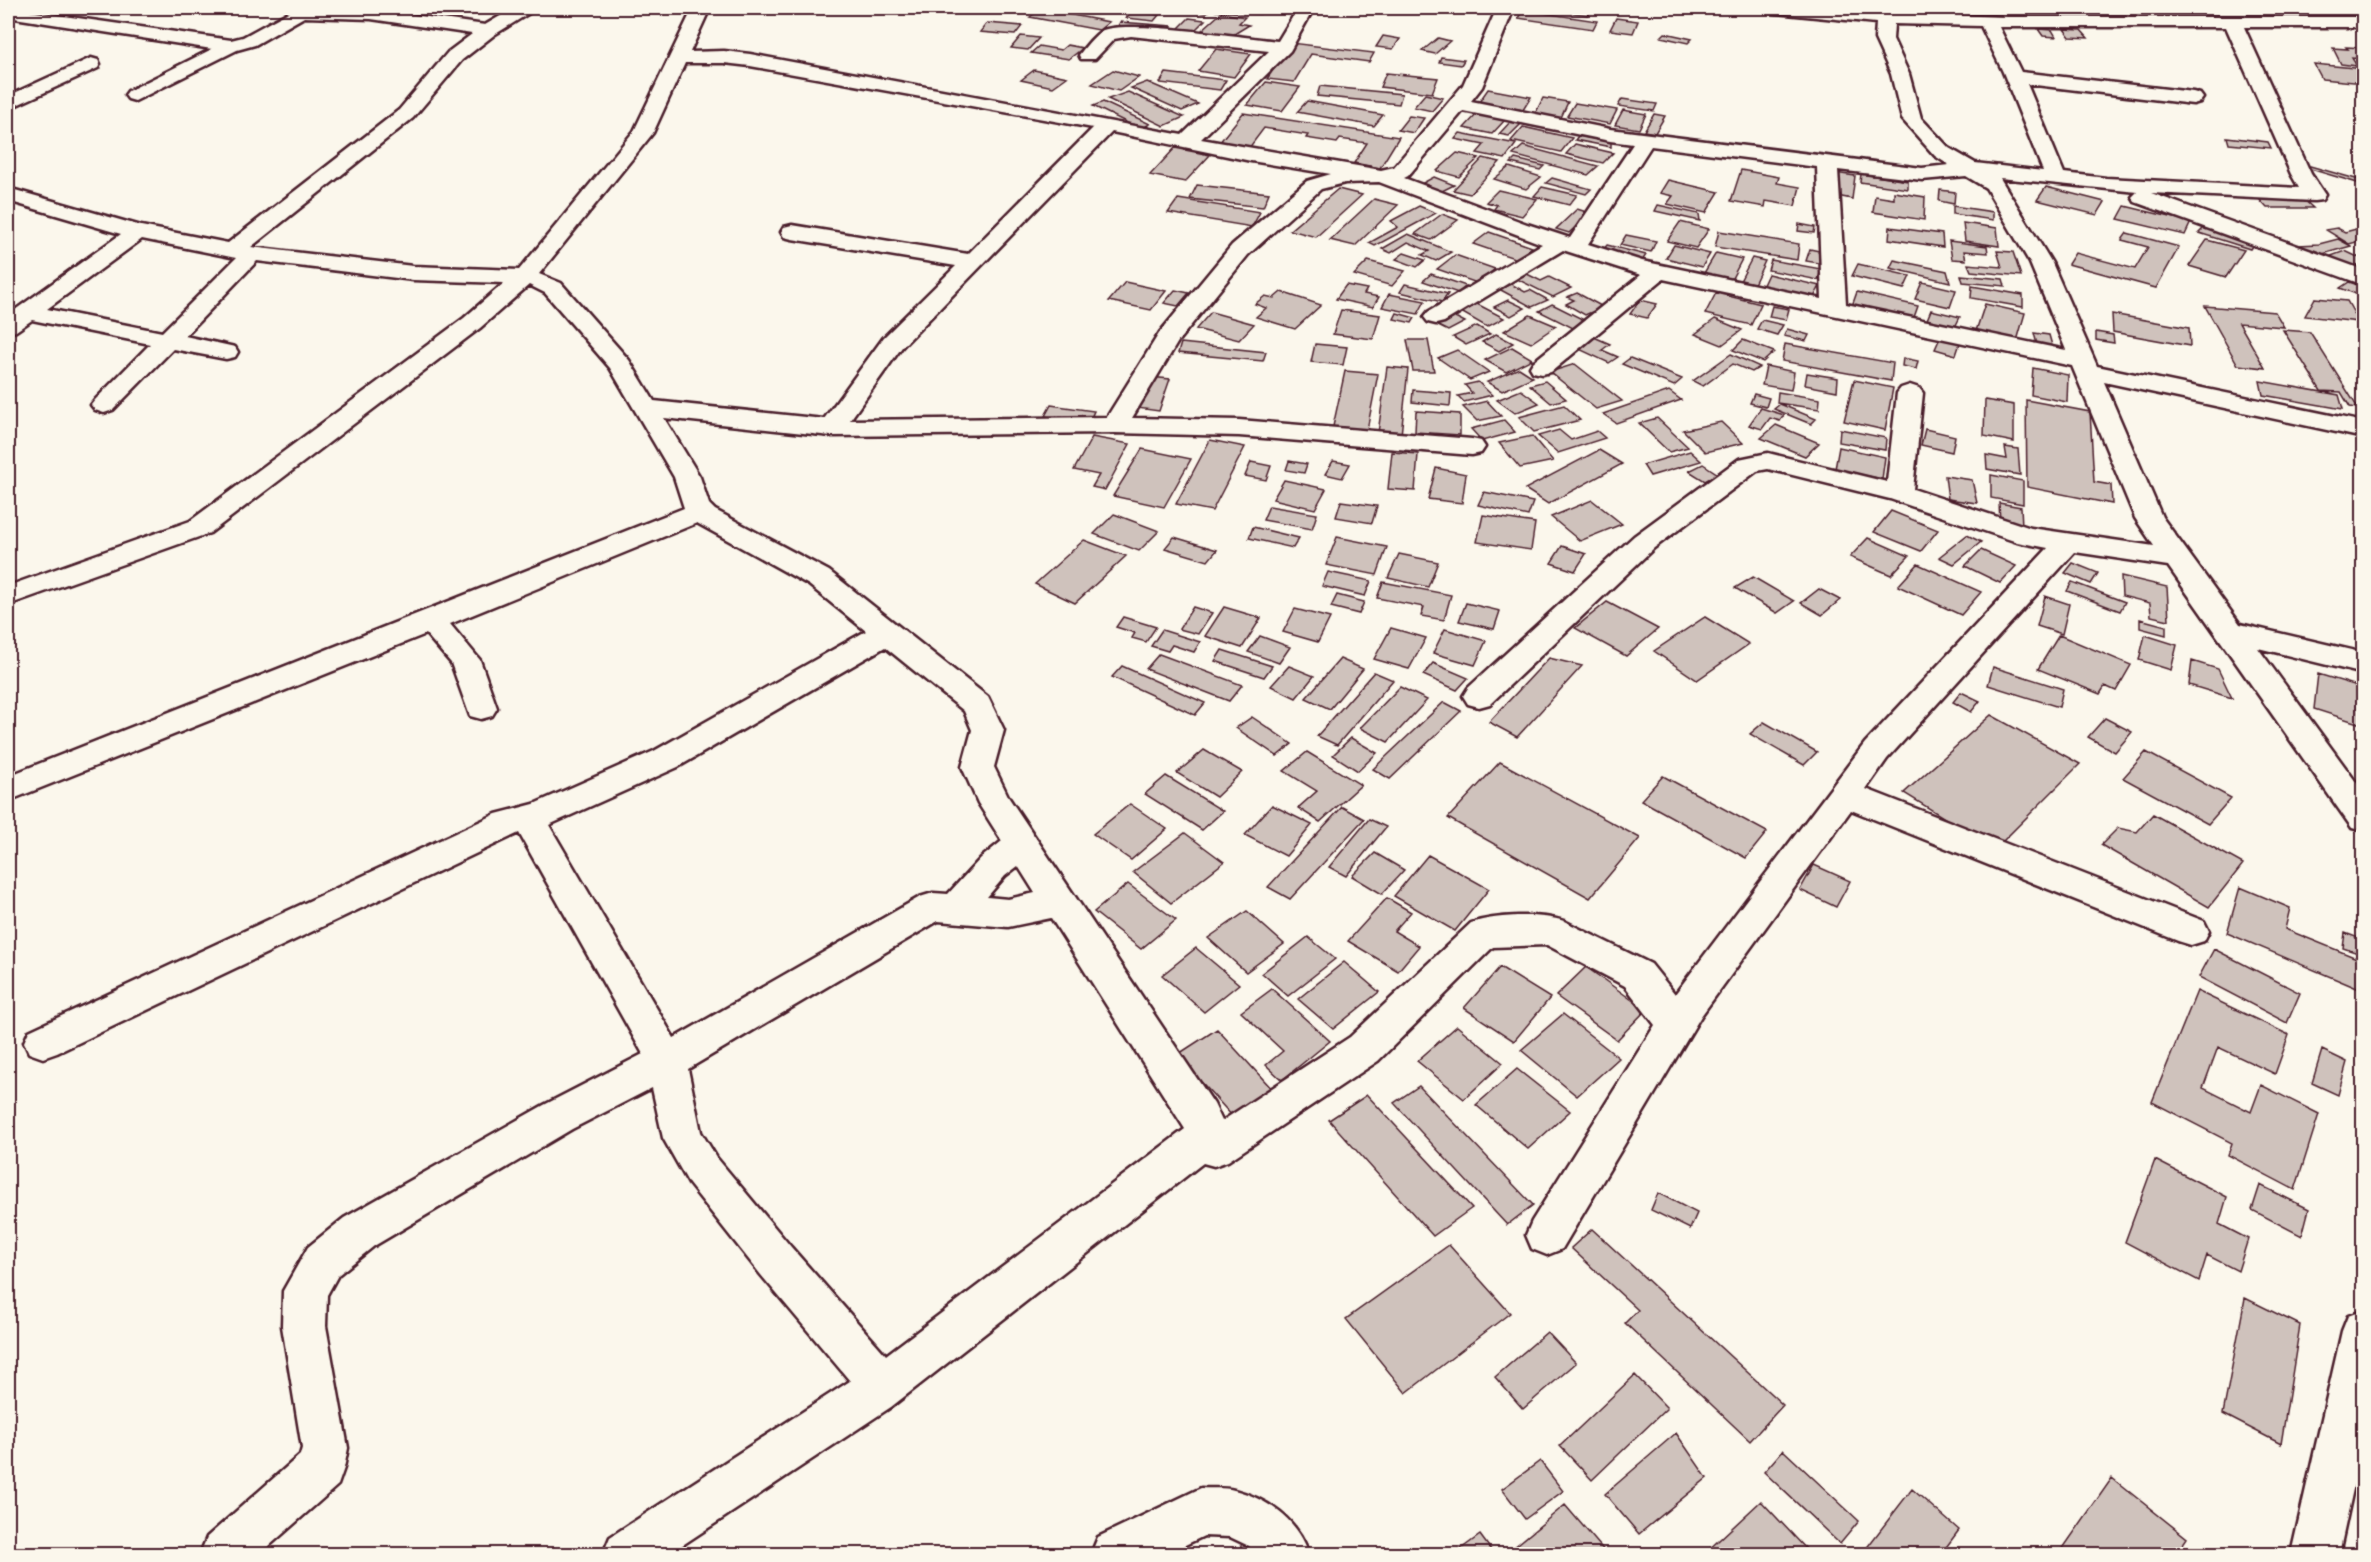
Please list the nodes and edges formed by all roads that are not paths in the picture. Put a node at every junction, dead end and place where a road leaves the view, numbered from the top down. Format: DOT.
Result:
graph roads {
  1 [pos="525,8"];
  2 [pos="701,8"];
  3 [pos="1306,8"];
  4 [pos="1505,8"];
  5 [pos="1776,8"];
  6 [pos="305,10"];
  7 [pos="8,12"];
  8 [pos="1886,13"];
  9 [pos="1987,21"];
  10 [pos="2232,21"];
  11 [pos="2364,22"];
  12 [pos="488,31"];
  13 [pos="231,46"];
  14 [pos="1284,47"];
  15 [pos="1088,55"];
  16 [pos="679,58"];
  17 [pos="91,64"];
  18 [pos="2014,77"];
  19 [pos="135,95"];
  20 [pos="2193,98"];
  21 [pos="8,103"];
  22 [pos="1458,104"];
  23 [pos="1107,126"];
  24 [pos="1646,140"];
  25 [pos="1187,141"];
  26 [pos="1827,163"];
  27 [pos="1971,170"];
  28 [pos="1381,176"];
  29 [pos="2056,178"];
  30 [pos="2106,184"];
  31 [pos="8,194"];
  32 [pos="138,232"];
  33 [pos="792,232"];
  34 [pos="1568,245"];
  35 [pos="243,252"];
  36 [pos="974,262"];
  37 [pos="1659,271"];
  38 [pos="525,277"];
  39 [pos="2364,278"];
  40 [pos="1834,307"];
  41 [pos="28,312"];
  42 [pos="1436,317"];
  43 [pos="8,326"];
  44 [pos="168,342"];
  45 [pos="226,352"];
  46 [pos="2084,366"];
  47 [pos="1542,367"];
  48 [pos="1910,393"];
  49 [pos="104,405"];
  50 [pos="646,408"];
  51 [pos="1115,425"];
  52 [pos="831,428"];
  53 [pos="2364,430"];
  54 [pos="1472,447"];
  55 [pos="1899,493"];
  56 [pos="701,511"];
  57 [pos="2067,544"];
  58 [pos="2177,558"];
  59 [pos="8,596"];
  60 [pos="431,621"];
  61 [pos="2228,631"];
  62 [pos="887,632"];
  63 [pos="2364,664"];
  64 [pos="1479,696"];
  65 [pos="481,708"];
  66 [pos="8,789"];
  67 [pos="1845,794"];
  68 [pos="528,819"];
  69 [pos="2364,819"];
  70 [pos="1022,844"];
  71 [pos="1060,902"];
  72 [pos="956,909"];
  73 [pos="2191,931"];
  74 [pos="1676,1024"];
  75 [pos="43,1042"];
  76 [pos="667,1060"];
  77 [pos="1197,1144"];
  78 [pos="1547,1235"];
  79 [pos="2364,1331"];
  80 [pos="883,1385"];
  81 [pos="224,1554"];
  82 [pos="627,1554"];
  83 [pos="1115,1554"];
  84 [pos="1285,1554"];
  85 [pos="2314,1554"];
  1 -- 12 [label="street"];
  2 -- 16 [label="street"];
  3 -- 14 [label="street"];
  4 -- 22 [label="street"];
  5 -- 8 [label="street"];
  6 -- 12 [label="street"];
  6 -- 13 [label="street"];
  7 -- 13 [label="street"];
  8 -- 9 [label="street"];
  8 -- 27 [label="street"];
  9 -- 10 [label="street"];
  9 -- 18 [label="street"];
  10 -- 11 [label="street"];
  10 -- 30 [label="street"];
  12 -- 35 [label="street"];
  13 -- 19 [label="street"];
  14 -- 15 [label="street"];
  14 -- 25 [label="street"];
  16 -- 23 [label="street"];
  16 -- 38 [label="street"];
  17 -- 21 [label="street"];
  18 -- 20 [label="street"];
  18 -- 29 [label="street"];
  22 -- 24 [label="street"];
  22 -- 28 [label="street"];
  23 -- 25 [label="street"];
  23 -- 36 [label="street"];
  24 -- 26 [label="street"];
  24 -- 34 [label="street"];
  25 -- 28 [label="street"];
  26 -- 27 [label="street"];
  26 -- 40 [label="street"];
  27 -- 29 [label="street"];
  27 -- 46 [label="street"];
  28 -- 34 [label="street"];
  28 -- 51 [label="street"];
  29 -- 30 [label="street"];
  30 -- 39 [label="street"];
  31 -- 32 [label="street"];
  32 -- 35 [label="street"];
  32 -- 41 [label="street"];
  33 -- 36 [label="street"];
  34 -- 37 [label="street"];
  34 -- 42 [label="street"];
  35 -- 38 [label="street"];
  35 -- 44 [label="street"];
  36 -- 52 [label="street"];
  37 -- 40 [label="street"];
  37 -- 47 [label="street"];
  38 -- 50 [label="street"];
  38 -- 59 [label="street"];
  40 -- 46 [label="street"];
  41 -- 43 [label="street"];
  41 -- 44 [label="street"];
  44 -- 45 [label="street"];
  44 -- 49 [label="street"];
  46 -- 53 [label="street"];
  46 -- 58 [label="street"];
  48 -- 55 [label="street"];
  50 -- 52 [label="street"];
  50 -- 56 [label="street"];
  51 -- 52 [label="street"];
  51 -- 54 [label="street"];
  55 -- 57 [label="street"];
  55 -- 64 [label="street"];
  56 -- 60 [label="street"];
  56 -- 62 [label="street"];
  57 -- 58 [label="street"];
  57 -- 67 [label="street"];
  58 -- 61 [label="street"];
  60 -- 65 [label="street"];
  60 -- 66 [label="street"];
  61 -- 63 [label="street"];
  61 -- 69 [label="street"];
  62 -- 68 [label="street"];
  62 -- 70 [label="street"];
  67 -- 73 [label="street"];
  67 -- 74 [label="street"];
  68 -- 75 [label="street"];
  68 -- 76 [label="street"];
  70 -- 71 [label="street"];
  70 -- 72 [label="street"];
  71 -- 72 [label="street"];
  71 -- 77 [label="street"];
  72 -- 76 [label="street"];
  74 -- 77 [label="street"];
  74 -- 78 [label="street"];
  76 -- 80 [label="street"];
  76 -- 81 [label="street"];
  77 -- 80 [label="street"];
  79 -- 85 [label="street"];
  80 -- 82 [label="street"];
  83 -- 84 [label="street"];
}
